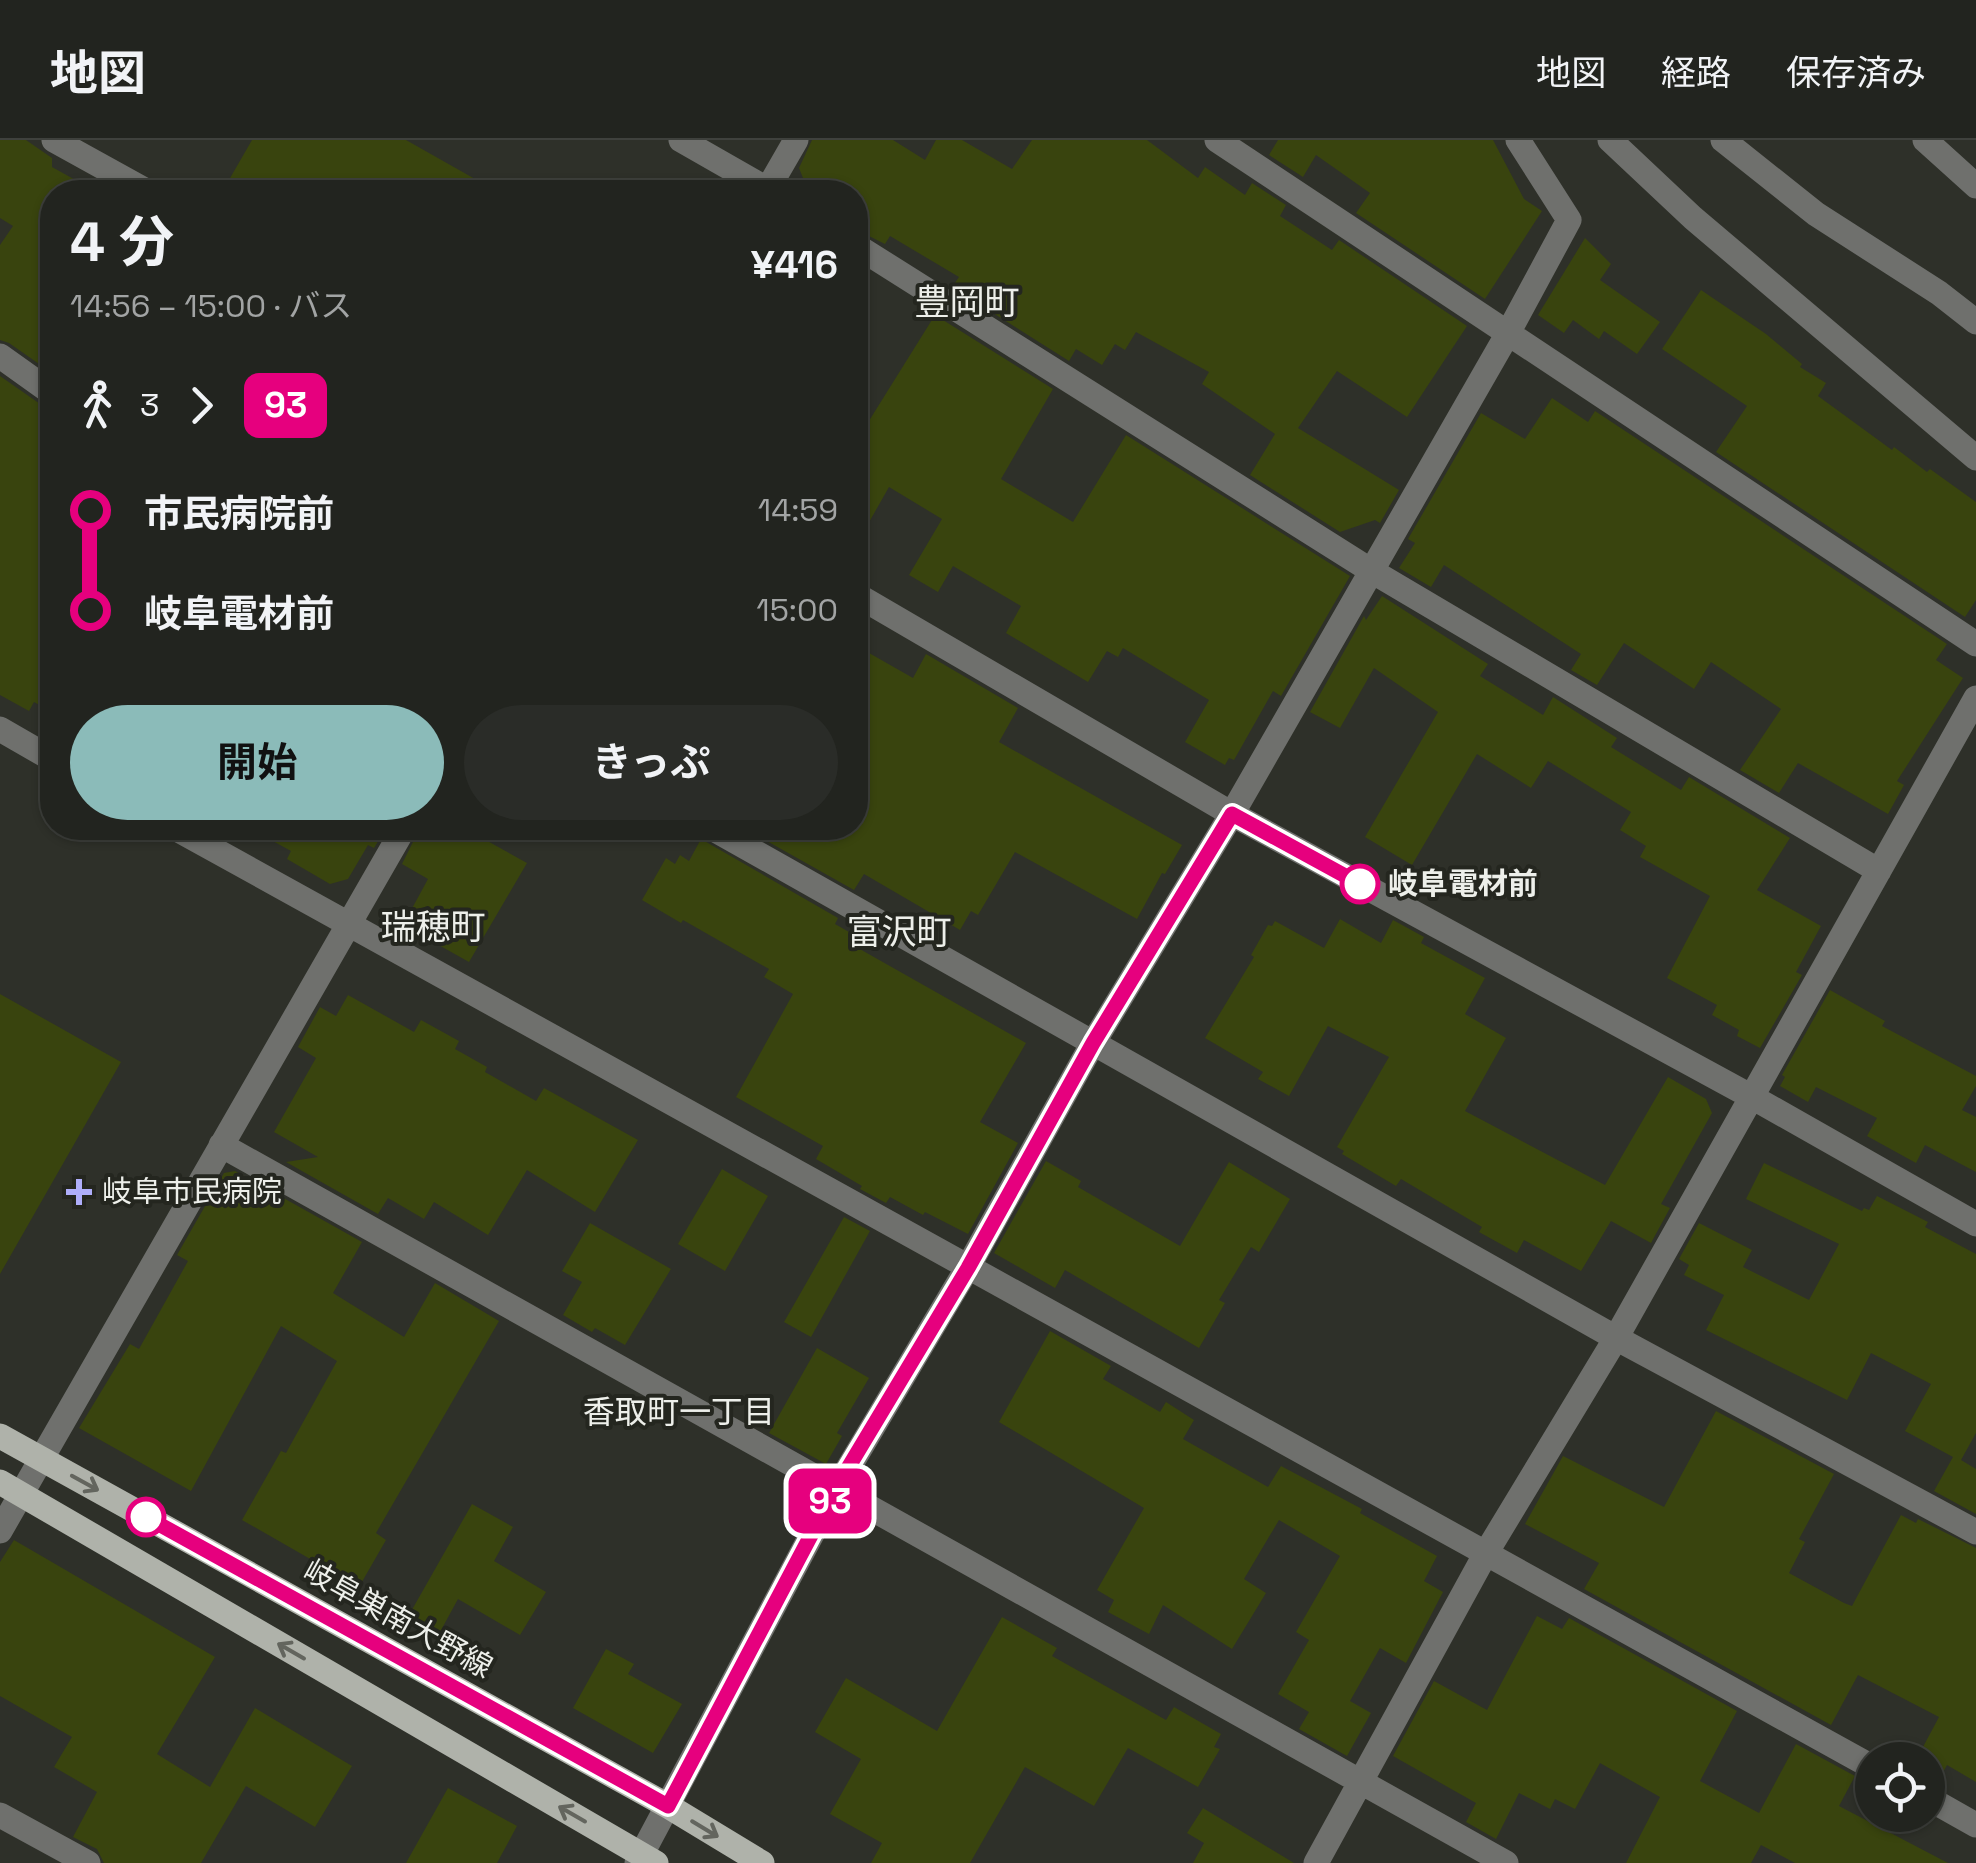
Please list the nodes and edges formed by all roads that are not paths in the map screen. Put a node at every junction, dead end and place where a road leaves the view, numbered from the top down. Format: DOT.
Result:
graph roads {
  1 [pos="54,140"];
  2 [pos="680,140"];
  3 [pos="796,140"];
  4 [pos="1218,140"];
  5 [pos="1518,140"];
  6 [pos="1610,140"];
  7 [pos="1722,140"];
  8 [pos="1749,140"];
  9 [pos="1925,140"];
  10 [pos="126,180"];
  11 [pos="748,180"];
  12 [pos="774,180"];
  13 [pos="1976,186"];
  14 [pos="1816,214"];
  15 [pos="868,253"];
  16 [pos="1976,322"];
  17 [pos="1508,335"];
  18 [pos="0,356"];
  19 [pos="40,384"];
  20 [pos="1976,458"];
  21 [pos="1370,570"];
  22 [pos="868,602"];
  23 [pos="1976,644"];
  24 [pos="1976,698"];
  25 [pos="0,729"];
  26 [pos="40,751"];
  27 [pos="1232,814"];
  28 [pos="196,840"];
  29 [pos="397,840"];
  30 [pos="733,840"];
  31 [pos="1879,871"];
  32 [pos="348,925"];
  33 [pos="1093,1043"];
  34 [pos="1752,1098"];
  35 [pos="221,1145"];
  36 [pos="1976,1224"];
  37 [pos="968,1268"];
  38 [pos="1616,1338"];
  39 [pos="0,1436"];
  40 [pos="42,1459"];
  41 [pos="10,1488"];
  42 [pos="836,1488"];
  43 [pos="0,1531"];
  44 [pos="1976,1532"];
  45 [pos="1486,1554"];
  46 [pos="1855,1758"];
  47 [pos="1362,1782"];
  48 [pos="668,1806"];
  49 [pos="1945,1807"];
  50 [pos="0,1815"];
  51 [pos="1976,1824"];
  52 [pos="645,1860"];
  53 [pos="88,1863"];
  54 [pos="762,1863"];
  55 [pos="1316,1863"];
  56 [pos="1506,1863"];
  1 -- 10 [label="street"];
  2 -- 11 [label="street"];
  3 -- 12 [label="street"];
  4 -- 17 [label="street"];
  5 -- 17 [label="street"];
  6 -- 20 [label="street"];
  7 -- 14 [label="street"];
  8 -- 14 [label="street"];
  9 -- 13 [label="street"];
  14 -- 16 [label="street"];
  15 -- 21 [label="street"];
  17 -- 21 [label="street"];
  17 -- 23 [label="street"];
  18 -- 19 [label="street"];
  21 -- 27 [label="street"];
  21 -- 31 [label="street"];
  22 -- 27 [label="street"];
  24 -- 31 [label="street"];
  25 -- 26 [label="street"];
  27 -- 33 [label="street"];
  27 -- 34 [label="street"];
  28 -- 32 [label="street"];
  29 -- 32 [label="street"];
  30 -- 33 [label="street"];
  31 -- 34 [label="street"];
  32 -- 35 [label="street"];
  32 -- 37 [label="street"];
  33 -- 37 [label="street"];
  33 -- 38 [label="street"];
  34 -- 36 [label="street"];
  34 -- 38 [label="street"];
  35 -- 40 [label="street"];
  35 -- 42 [label="street"];
  37 -- 42 [label="street"];
  37 -- 45 [label="street"];
  38 -- 44 [label="street"];
  38 -- 45 [label="street"];
  39 -- 40 [label="main road, 岐阜巣南大野線"];
  40 -- 41 [label="street"];
  40 -- 48 [label="main road, 岐阜巣南大野線, one-way"];
  41 -- 43 [label="street"];
  52 -- 41 [label="main road, one-way"];
  42 -- 47 [label="street"];
  42 -- 48 [label="street"];
  45 -- 46 [label="street"];
  45 -- 47 [label="street"];
  47 -- 55 [label="street"];
  47 -- 56 [label="street"];
  48 -- 52 [label="street"];
  48 -- 54 [label="main road, 岐阜巣南大野線, one-way"];
  49 -- 51 [label="street"];
  50 -- 53 [label="street"];
}
